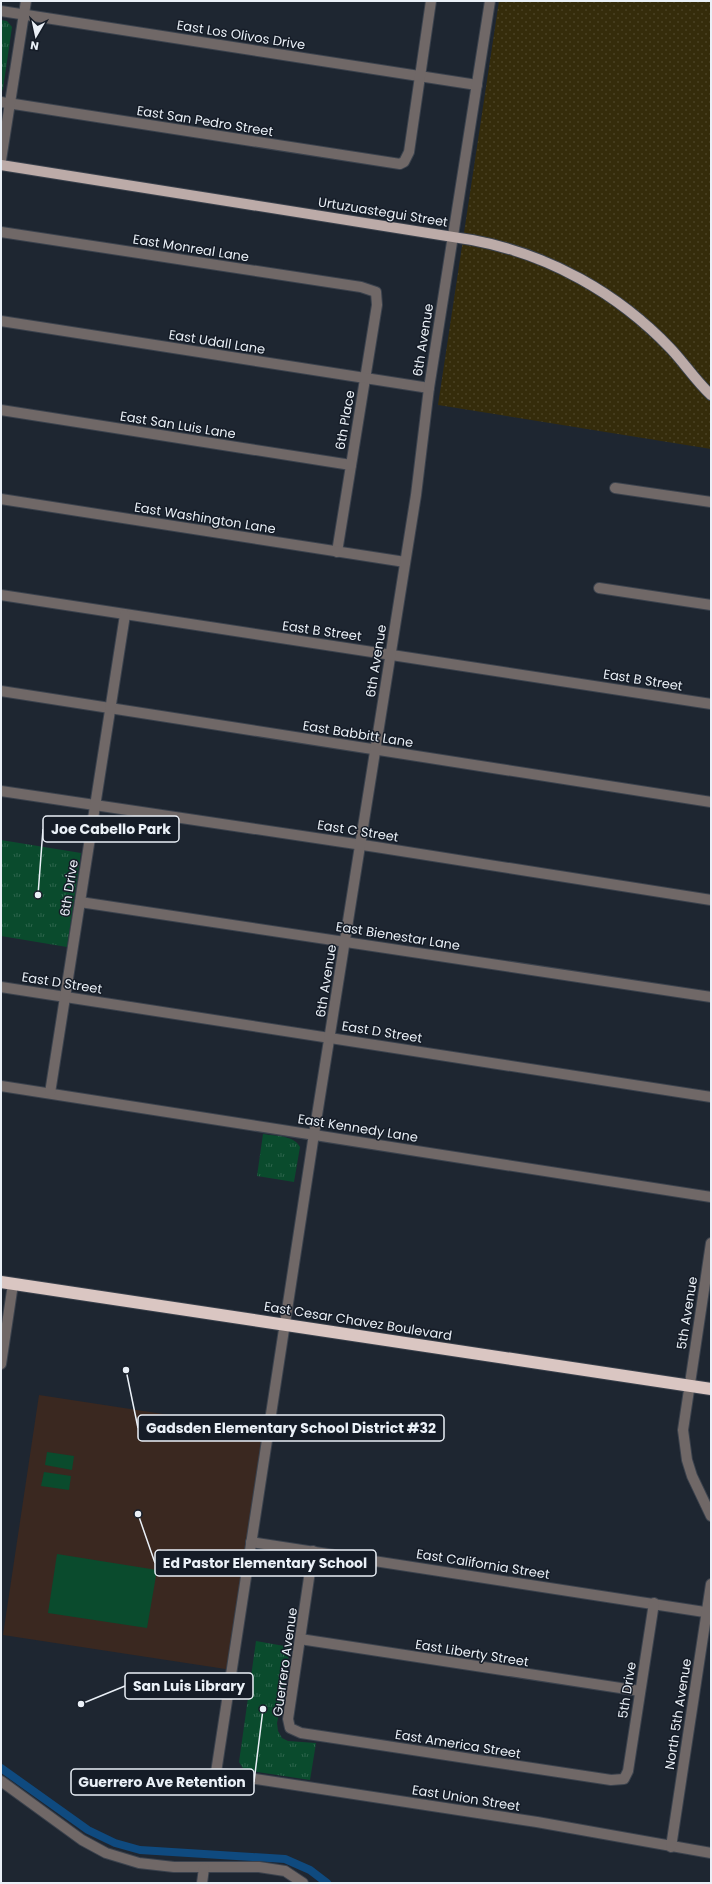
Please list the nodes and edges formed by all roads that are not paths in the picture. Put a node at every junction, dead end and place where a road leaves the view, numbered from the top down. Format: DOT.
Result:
graph roads {
  1 [pos="26,1"];
  2 [pos="432,1"];
  3 [pos="490,1"];
  4 [pos="1,11"];
  5 [pos="24,14"];
  6 [pos="420,76"];
  7 [pos="477,84"];
  8 [pos="5,103"];
  9 [pos="1,160"];
  10 [pos="1,165"];
  11 [pos="1,232"];
  12 [pos="453,236"];
  13 [pos="376,292"];
  14 [pos="1,321"];
  15 [pos="365,378"];
  16 [pos="429,388"];
  17 [pos="711,395"];
  18 [pos="1,410"];
  19 [pos="351,465"];
  20 [pos="615,488"];
  21 [pos="1,499"];
  22 [pos="711,502"];
  23 [pos="337,552"];
  24 [pos="405,562"];
  25 [pos="599,588"];
  26 [pos="1,595"];
  27 [pos="711,605"];
  28 [pos="125,615"];
  29 [pos="390,654"];
  30 [pos="1,692"];
  31 [pos="711,704"];
  32 [pos="110,708"];
  33 [pos="376,749"];
  34 [pos="1,791"];
  35 [pos="711,802"];
  36 [pos="95,806"];
  37 [pos="361,844"];
  38 [pos="711,900"];
  39 [pos="80,902"];
  40 [pos="345,941"];
  41 [pos="1,987"];
  42 [pos="66,997"];
  43 [pos="711,997"];
  44 [pos="330,1038"];
  45 [pos="1,1086"];
  46 [pos="50,1093"];
  47 [pos="711,1097"];
  48 [pos="314,1134"];
  49 [pos="711,1197"];
  50 [pos="711,1243"];
  51 [pos="7,1283"];
  52 [pos="285,1324"];
  53 [pos="1,1359"];
  54 [pos="688,1386"];
  55 [pos="711,1389"];
  56 [pos="711,1516"];
  57 [pos="251,1542"];
  58 [pos="313,1551"];
  59 [pos="711,1584"];
  60 [pos="654,1603"];
  61 [pos="709,1612"];
  62 [pos="300,1640"];
  63 [pos="640,1691"];
  64 [pos="290,1728"];
  65 [pos="216,1776"];
  66 [pos="624,1779"];
  67 [pos="1,1781"];
  68 [pos="671,1847"];
  69 [pos="711,1854"];
  70 [pos="204,1868"];
  71 [pos="202,1883"];
  72 [pos="303,1883"];
  1 -- 5 [label="street"];
  2 -- 6 [label="street"];
  3 -- 7 [label="street, 6th Avenue"];
  4 -- 5 [label="street, East Los Olivos Drive"];
  5 -- 6 [label="street, East Los Olivos Drive"];
  5 -- 8 [label="street"];
  6 -- 7 [label="street, East Los Olivos Drive"];
  6 -- 8 [label="street, East San Pedro Street"];
  7 -- 12 [label="street, 6th Avenue"];
  8 -- 9 [label="street"];
  10 -- 12 [label="main road, Urtuzuastegui Street"];
  11 -- 13 [label="street, East Monreal Lane"];
  12 -- 16 [label="street, 6th Avenue"];
  12 -- 17 [label="main road, Urtuzuastegui Street"];
  13 -- 15 [label="street, 6th Place"];
  14 -- 15 [label="street, East Udall Lane"];
  15 -- 16 [label="street, East Udall Lane"];
  15 -- 19 [label="street, 6th Place"];
  16 -- 24 [label="street, 6th Avenue"];
  18 -- 19 [label="street, East San Luis Lane"];
  19 -- 23 [label="street, 6th Place"];
  20 -- 22 [label="street"];
  21 -- 23 [label="street, East Washington Lane"];
  23 -- 24 [label="street, East Washington Lane"];
  24 -- 29 [label="street, 6th Avenue"];
  25 -- 27 [label="street"];
  26 -- 28 [label="street, East B Street"];
  28 -- 29 [label="street, East B Street"];
  28 -- 32 [label="street, 6th Drive"];
  29 -- 31 [label="street, East B Street"];
  29 -- 33 [label="street, 6th Avenue"];
  30 -- 32 [label="street, East Babbitt Lane"];
  32 -- 33 [label="street, East Babbitt Lane"];
  32 -- 36 [label="street, 6th Drive"];
  33 -- 35 [label="street, East Babbitt Lane"];
  33 -- 37 [label="street, 6th Avenue"];
  34 -- 36 [label="street, East C Street"];
  36 -- 37 [label="street, East C Street"];
  36 -- 39 [label="street, 6th Drive"];
  37 -- 38 [label="street, East C Street"];
  37 -- 40 [label="street, 6th Avenue"];
  39 -- 40 [label="street, East Bienestar Lane"];
  39 -- 42 [label="street, 6th Drive"];
  40 -- 43 [label="street, East Bienestar Lane"];
  40 -- 44 [label="street, 6th Avenue"];
  41 -- 42 [label="street, East D Street"];
  42 -- 44 [label="street, East D Street"];
  42 -- 46 [label="street, 6th Drive"];
  44 -- 47 [label="street, East D Street"];
  44 -- 48 [label="street, 6th Avenue"];
  45 -- 46 [label="street, East Kennedy Lane"];
  46 -- 48 [label="street, East Kennedy Lane"];
  48 -- 49 [label="street, East Kennedy Lane"];
  48 -- 52 [label="street, 6th Avenue"];
  50 -- 54 [label="street, 5th Avenue"];
  51 -- 52 [label="highway, East Cesar Chavez Boulevard"];
  51 -- 53 [label="street"];
  52 -- 54 [label="highway, East Cesar Chavez Boulevard"];
  52 -- 57 [label="street, 6th Avenue"];
  54 -- 55 [label="highway, East Cesar Chavez Boulevard"];
  54 -- 56 [label="street"];
  57 -- 58 [label="street, East California Street"];
  57 -- 65 [label="street, 6th Avenue"];
  58 -- 60 [label="street, East California Street"];
  58 -- 62 [label="street, Guerrero Avenue"];
  59 -- 61 [label="street, North 5th Avenue"];
  60 -- 61 [label="street, East California Street"];
  60 -- 63 [label="street, 5th Drive"];
  61 -- 68 [label="street, North 5th Avenue"];
  62 -- 63 [label="street, East Liberty Street"];
  62 -- 64 [label="street, Guerrero Avenue"];
  63 -- 66 [label="street, 5th Drive"];
  64 -- 66 [label="street, East America Street"];
  65 -- 68 [label="street, East Union Street"];
  67 -- 70 [label="street"];
  68 -- 69 [label="street, East Union Street"];
  70 -- 71 [label="street"];
  70 -- 72 [label="street"];
}
